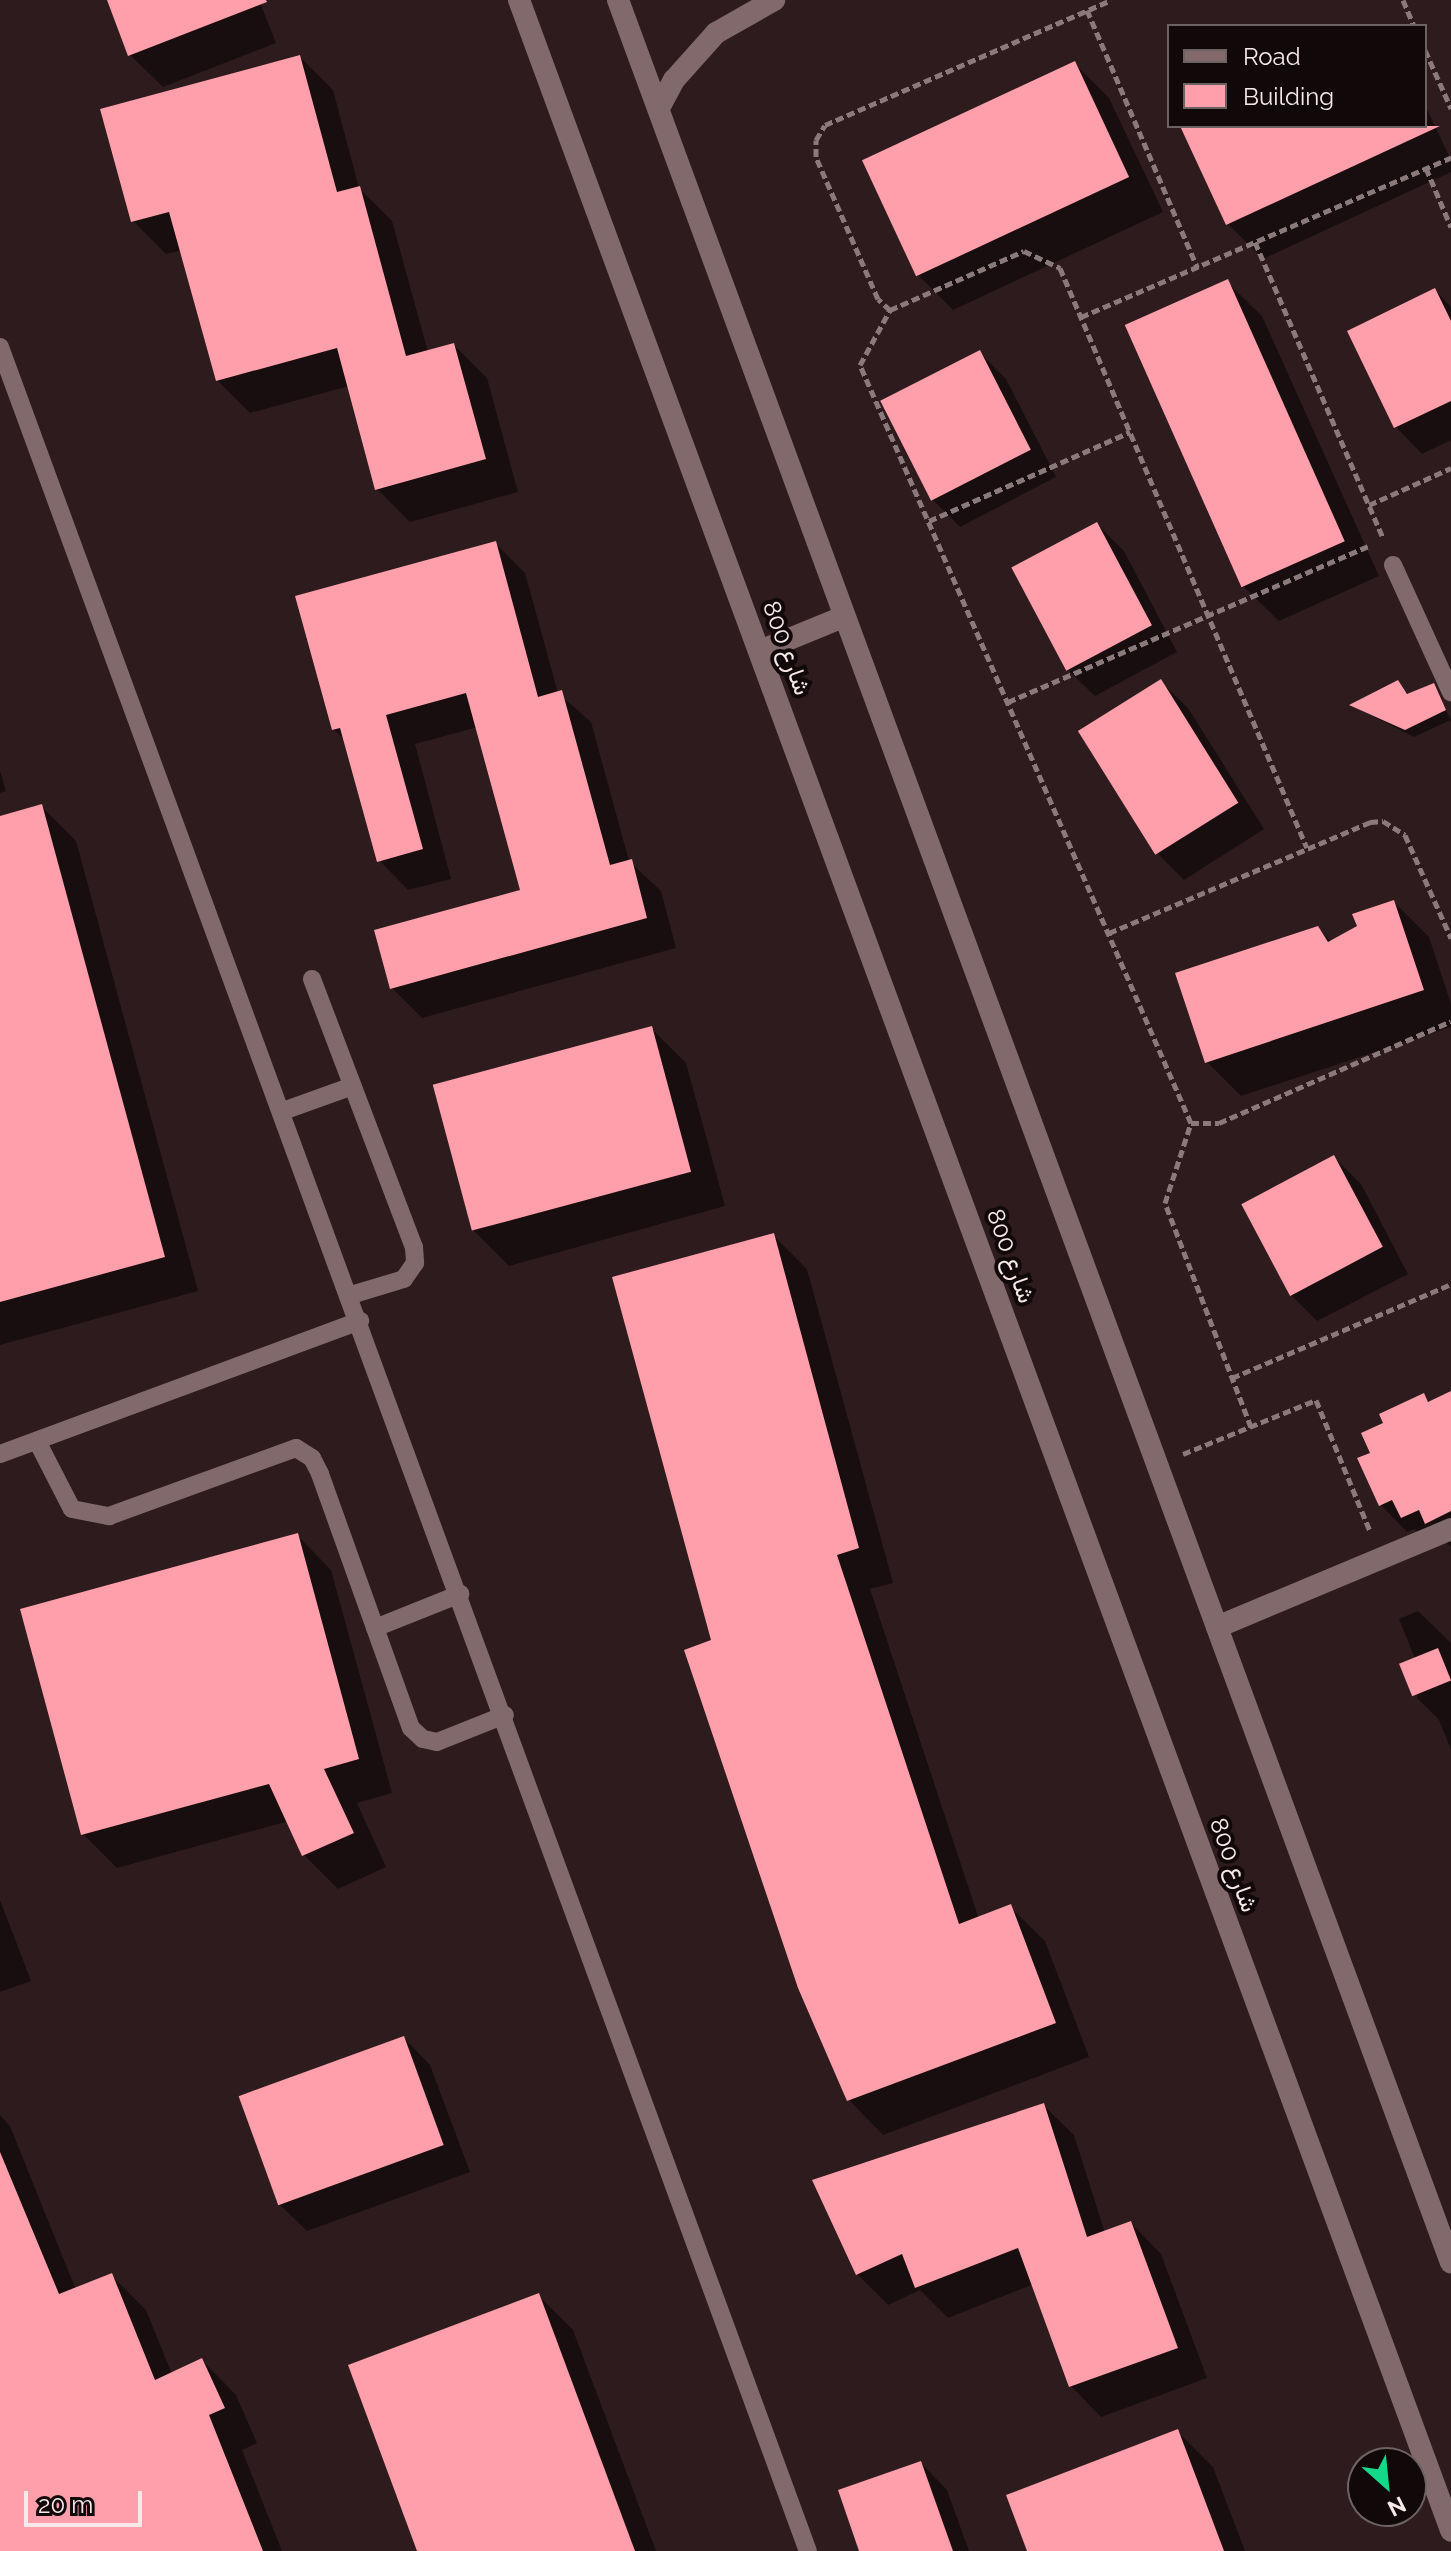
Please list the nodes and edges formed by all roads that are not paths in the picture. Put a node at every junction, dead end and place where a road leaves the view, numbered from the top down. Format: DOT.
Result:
graph roads {
  1 [pos="519,0"];
  2 [pos="618,0"];
  3 [pos="774,0"];
  4 [pos="659,108"];
  5 [pos="0,347"];
  6 [pos="1393,565"];
  7 [pos="843,617"];
  8 [pos="760,651"];
  9 [pos="1451,692"];
  10 [pos="312,979"];
  11 [pos="353,1086"];
  12 [pos="283,1111"];
  13 [pos="351,1295"];
  14 [pos="360,1321"];
  15 [pos="37,1441"];
  16 [pos="0,1454"];
  17 [pos="1451,1529"];
  18 [pos="460,1594"];
  19 [pos="1217,1627"];
  20 [pos="375,1628"];
  21 [pos="505,1715"];
  22 [pos="1451,2263"];
  23 [pos="1451,2531"];
  24 [pos="808,2551"];
  1 -- 8 [label="street, شارع 800"];
  2 -- 4 [label="street"];
  3 -- 4 [label="street"];
  4 -- 7 [label="street"];
  5 -- 12 [label="lane"];
  6 -- 9 [label="lane"];
  7 -- 8 [label="street"];
  7 -- 19 [label="street"];
  8 -- 23 [label="street, شارع 800"];
  10 -- 11 [label="lane"];
  11 -- 12 [label="lane"];
  11 -- 13 [label="lane"];
  12 -- 13 [label="lane"];
  13 -- 14 [label="lane"];
  14 -- 15 [label="lane"];
  14 -- 18 [label="lane"];
  15 -- 16 [label="lane"];
  15 -- 20 [label="lane"];
  17 -- 19 [label="street"];
  18 -- 20 [label="lane"];
  18 -- 21 [label="lane"];
  19 -- 22 [label="street"];
  20 -- 21 [label="lane"];
  21 -- 24 [label="lane"];
}
